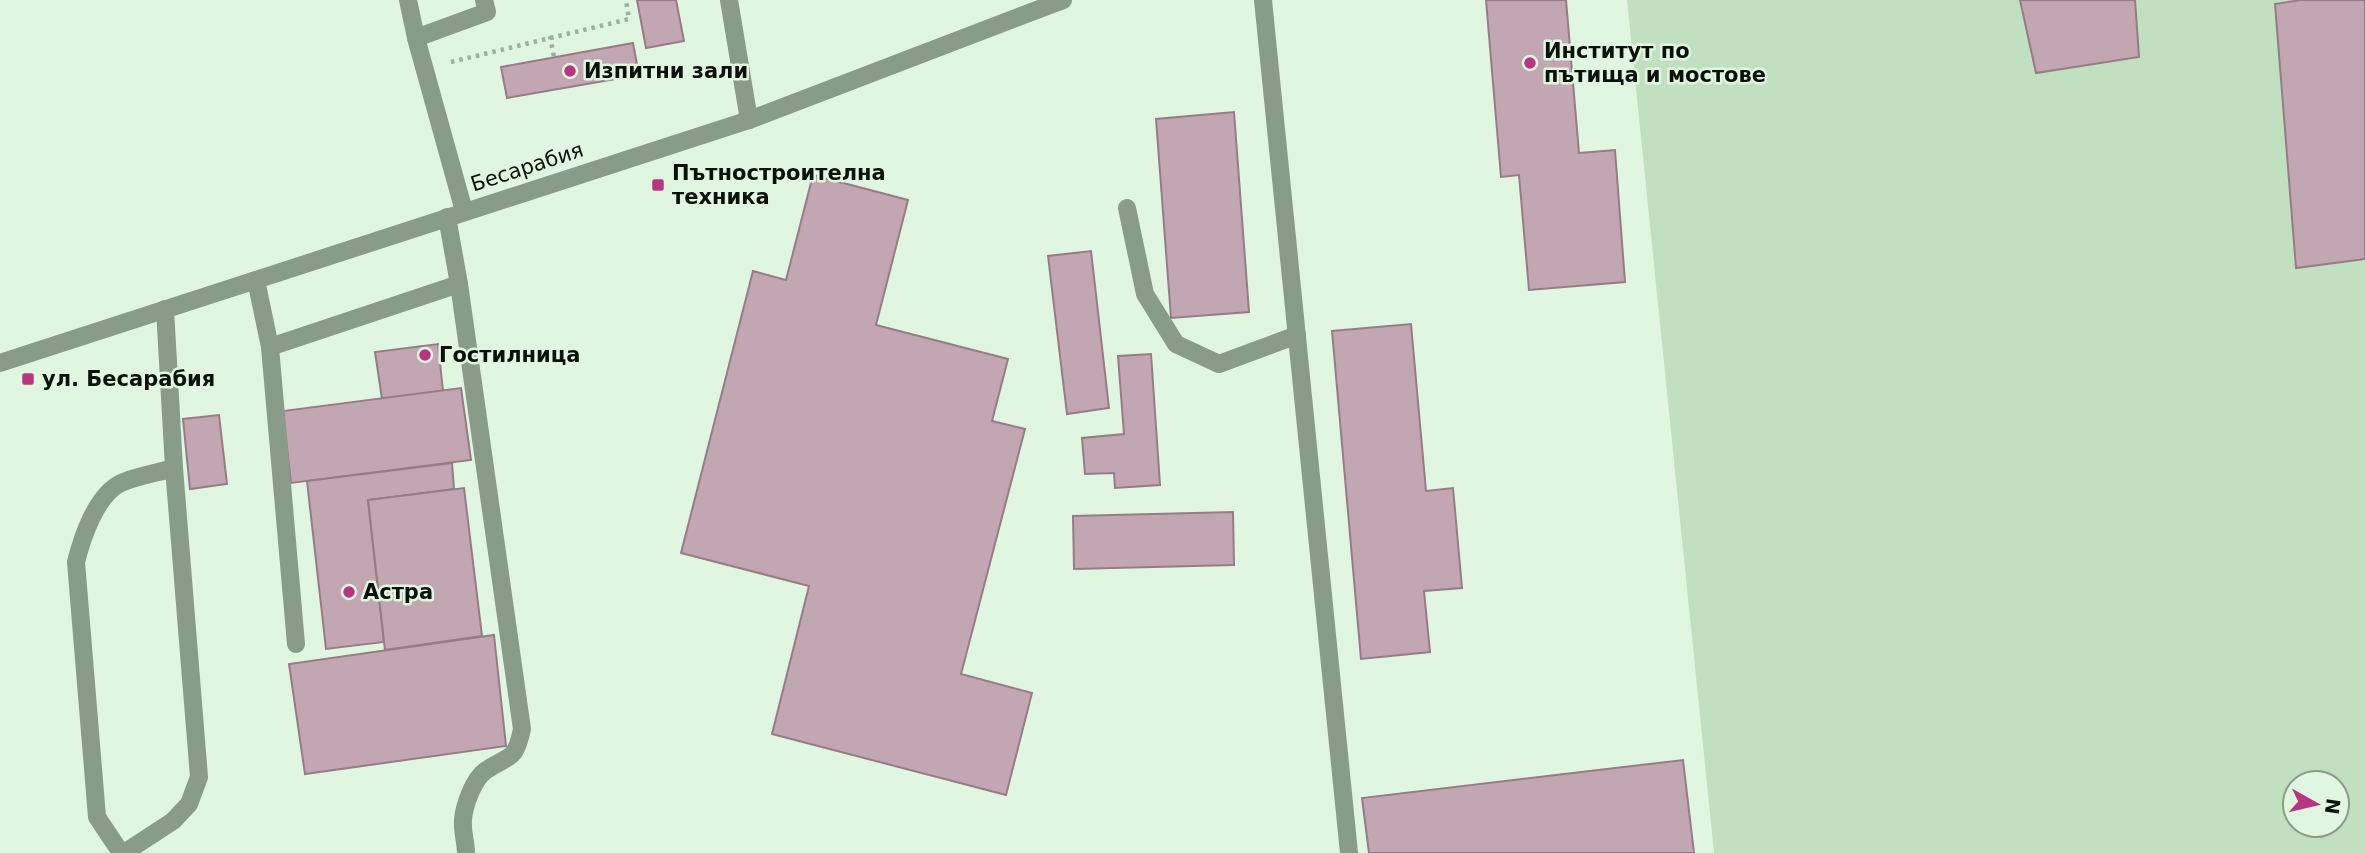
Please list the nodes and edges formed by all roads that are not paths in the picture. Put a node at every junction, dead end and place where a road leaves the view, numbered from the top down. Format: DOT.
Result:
graph roads {
  1 [pos="408,0"];
  2 [pos="485,0"];
  3 [pos="729,0"];
  4 [pos="1063,0"];
  5 [pos="1264,0"];
  6 [pos="416,38"];
  7 [pos="749,120"];
  8 [pos="1127,208"];
  9 [pos="456,214"];
  10 [pos="256,280"];
  11 [pos="459,284"];
  12 [pos="165,309"];
  13 [pos="1297,334"];
  14 [pos="270,347"];
  15 [pos="0,363"];
  16 [pos="174,468"];
  17 [pos="296,644"];
  18 [pos="122,853"];
  19 [pos="466,853"];
  20 [pos="1349,853"];
  1 -- 6 [label="street"];
  2 -- 6 [label="street"];
  3 -- 7 [label="street"];
  4 -- 7 [label="street, Бесарабия"];
  5 -- 13 [label="street"];
  6 -- 9 [label="street"];
  7 -- 9 [label="street, Бесарабия"];
  8 -- 13 [label="street"];
  9 -- 10 [label="street, Бесарабия"];
  9 -- 11 [label="street"];
  10 -- 12 [label="street, Бесарабия"];
  10 -- 14 [label="street"];
  11 -- 14 [label="street"];
  11 -- 19 [label="street"];
  12 -- 15 [label="street, Бесарабия"];
  12 -- 16 [label="street"];
  13 -- 20 [label="street"];
  14 -- 17 [label="street"];
  16 -- 18 [label="street"];
  16 -- 18 [label="street"];
}
